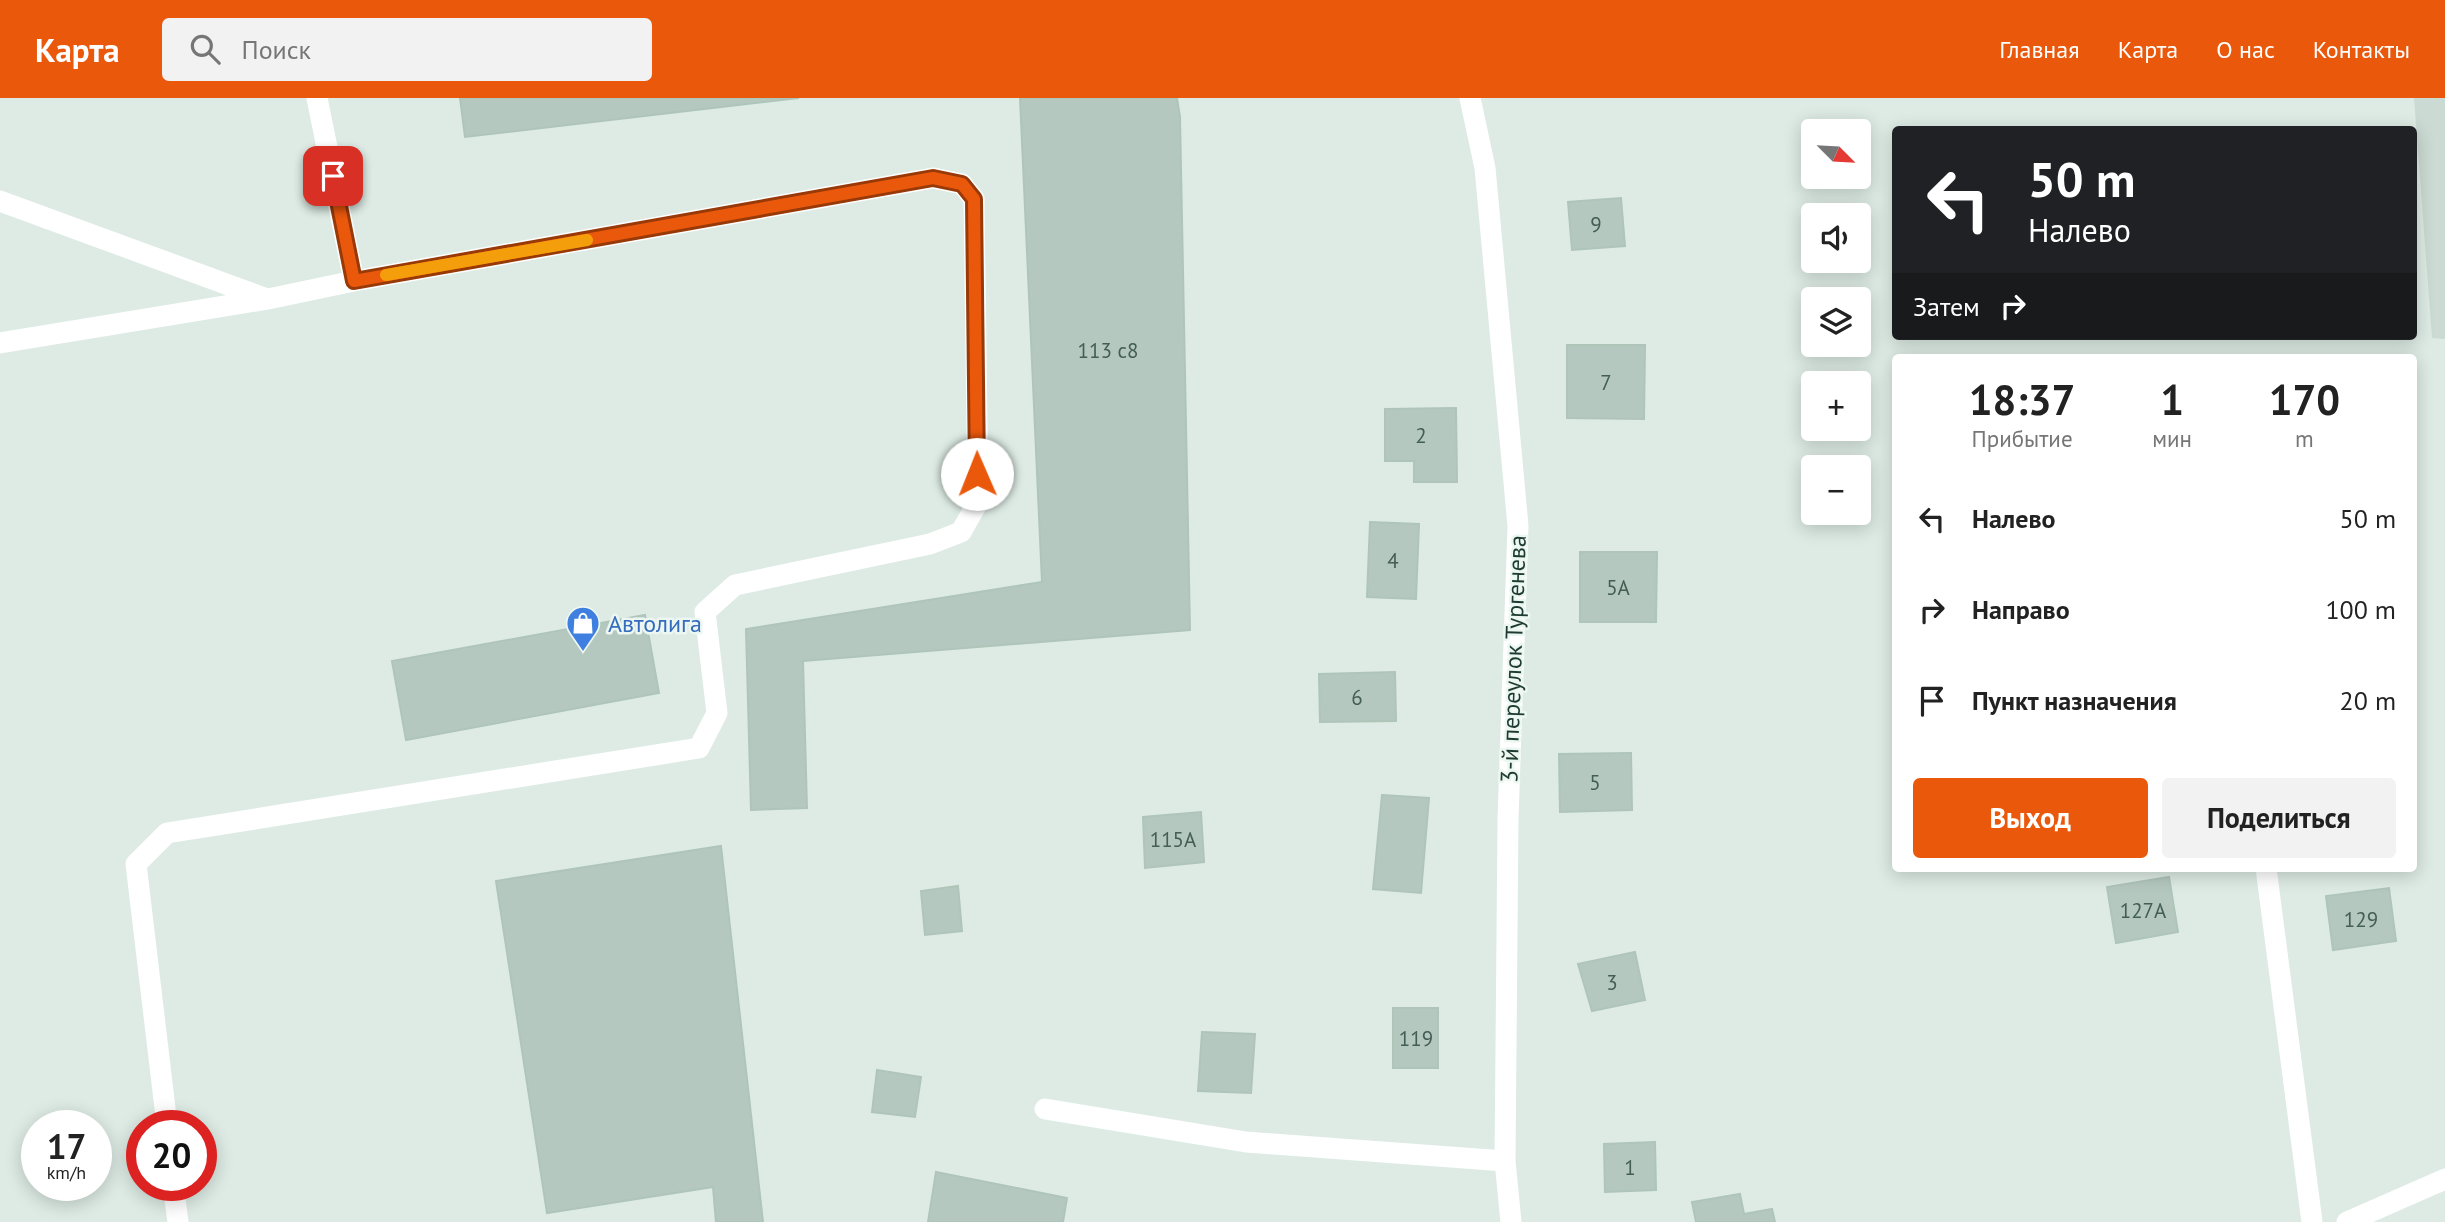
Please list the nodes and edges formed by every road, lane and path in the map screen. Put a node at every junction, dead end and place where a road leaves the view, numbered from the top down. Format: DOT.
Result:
graph roads {
  1 [pos="317,98"];
  2 [pos="1470,98"];
  3 [pos="0,201"];
  4 [pos="354,281"];
  5 [pos="268,299"];
  6 [pos="0,343"];
  7 [pos="2267,872"];
  8 [pos="1045,1108"];
  9 [pos="165,1110"];
  10 [pos="1505,1161"];
  11 [pos="2445,1179"];
  12 [pos="175,1201"];
  13 [pos="178,1222"];
  14 [pos="1511,1222"];
  15 [pos="2312,1222"];
  16 [pos="2347,1222"];
  1 -- 4 [label="street"];
  2 -- 10 [label="street, 3-й переулок Тургенева"];
  3 -- 5 [label="street"];
  4 -- 5 [label="street"];
  4 -- 9 [label="street"];
  5 -- 6 [label="street"];
  7 -- 15 [label="street"];
  8 -- 10 [label="street"];
  10 -- 14 [label="street, 3-й переулок Тургенева"];
  11 -- 16 [label="street"];
  12 -- 13 [label="street"];
}
